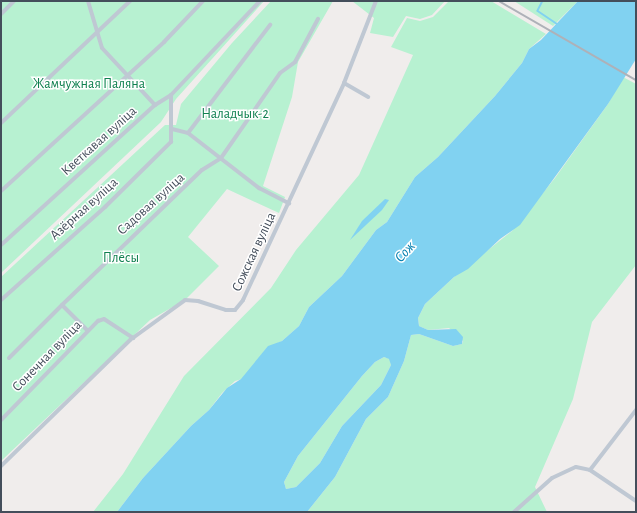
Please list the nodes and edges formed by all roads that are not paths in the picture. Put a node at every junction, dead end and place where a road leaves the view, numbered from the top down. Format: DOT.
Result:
graph roads {
  1 [pos="14,1"];
  2 [pos="88,1"];
  3 [pos="130,1"];
  4 [pos="203,1"];
  5 [pos="260,1"];
  6 [pos="376,1"];
  7 [pos="1,14"];
  8 [pos="318,19"];
  9 [pos="270,25"];
  10 [pos="98,34"];
  11 [pos="126,76"];
  12 [pos="344,83"];
  13 [pos="172,95"];
  14 [pos="368,97"];
  15 [pos="155,105"];
  16 [pos="1,123"];
  17 [pos="172,130"];
  18 [pos="188,133"];
  19 [pos="221,158"];
  20 [pos="1,191"];
  21 [pos="289,203"];
  22 [pos="1,245"];
  23 [pos="1,300"];
  24 [pos="62,304"];
  25 [pos="87,330"];
  26 [pos="133,338"];
  27 [pos="9,358"];
  28 [pos="636,410"];
  29 [pos="1,420"];
  30 [pos="1,466"];
  31 [pos="590,470"];
  32 [pos="636,501"];
  33 [pos="514,512"];
  1 -- 7 [label="street"];
  2 -- 10 [label="street"];
  3 -- 10 [label="street"];
  4 -- 11 [label="street"];
  5 -- 13 [label="street, Кветкавая вуліца"];
  6 -- 12 [label="street, Сожская вуліца"];
  8 -- 19 [label="street"];
  9 -- 18 [label="street"];
  10 -- 11 [label="street"];
  10 -- 16 [label="street"];
  11 -- 15 [label="street"];
  11 -- 20 [label="street"];
  12 -- 14 [label="street"];
  12 -- 21 [label="street, Сожская вуліца"];
  13 -- 15 [label="street, Кветкавая вуліца"];
  13 -- 17 [label="street, Азёрная вуліца"];
  15 -- 22 [label="street, Кветкавая вуліца"];
  17 -- 18 [label="street"];
  17 -- 23 [label="street, Азёрная вуліца"];
  18 -- 19 [label="street"];
  19 -- 21 [label="street"];
  19 -- 24 [label="street, Садовая вуліца"];
  21 -- 26 [label="street, Сожская вуліца"];
  24 -- 25 [label="street"];
  24 -- 27 [label="street, Садовая вуліца"];
  25 -- 26 [label="street, Сонечная вуліца"];
  25 -- 29 [label="street, Сонечная вуліца"];
  26 -- 30 [label="street, Сожская вуліца"];
  28 -- 31 [label="street"];
  31 -- 32 [label="street"];
  31 -- 33 [label="street"];
}
